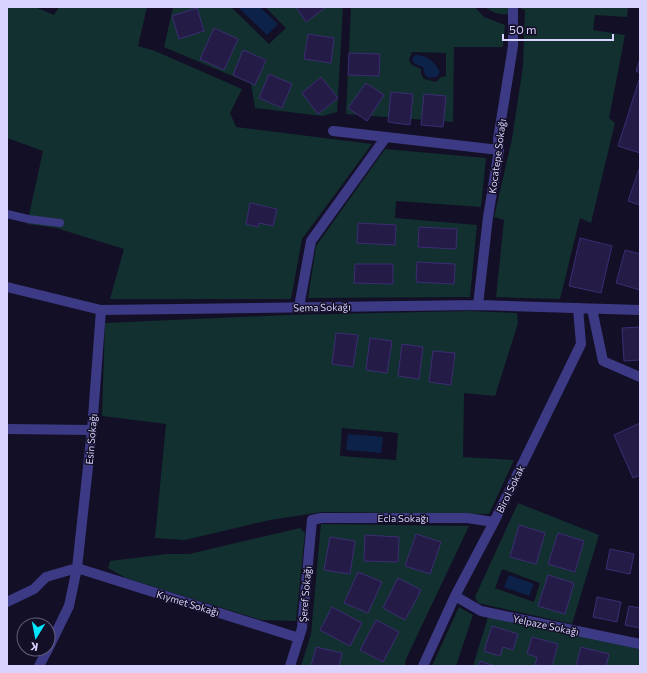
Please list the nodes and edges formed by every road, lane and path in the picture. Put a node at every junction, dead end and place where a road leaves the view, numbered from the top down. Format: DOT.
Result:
graph roads {
  1 [pos="513,7"];
  2 [pos="333,131"];
  3 [pos="386,137"];
  4 [pos="499,150"];
  5 [pos="7,214"];
  6 [pos="60,223"];
  7 [pos="7,287"];
  8 [pos="478,305"];
  9 [pos="299,307"];
  10 [pos="578,308"];
  11 [pos="592,309"];
  12 [pos="101,310"];
  13 [pos="640,310"];
  14 [pos="640,377"];
  15 [pos="7,428"];
  16 [pos="92,430"];
  17 [pos="312,520"];
  18 [pos="494,522"];
  19 [pos="77,568"];
  20 [pos="455,596"];
  21 [pos="7,602"];
  22 [pos="56,633"];
  23 [pos="299,638"];
  24 [pos="640,644"];
  25 [pos="44,657"];
  26 [pos="39,666"];
  27 [pos="290,666"];
  28 [pos="423,666"];
  1 -- 4 [label="street, Kocatepe Sokağı"];
  2 -- 3 [label="street"];
  3 -- 4 [label="street"];
  3 -- 9 [label="street"];
  4 -- 8 [label="street, Kocatepe Sokağı"];
  5 -- 6 [label="lane"];
  7 -- 12 [label="street, Sema Sokağı"];
  8 -- 9 [label="street, Sema Sokağı"];
  8 -- 10 [label="street, Sema Sokağı"];
  9 -- 12 [label="street, Sema Sokağı"];
  10 -- 11 [label="street, Sema Sokağı"];
  10 -- 18 [label="street, Birol Sokak"];
  11 -- 13 [label="street, Sema Sokağı"];
  11 -- 14 [label="street"];
  12 -- 16 [label="street, Esin Sokağı"];
  15 -- 16 [label="street"];
  16 -- 19 [label="street, Esin Sokağı"];
  17 -- 18 [label="street, Ecla Sokağı"];
  17 -- 23 [label="street, Şeref Sokağı"];
  18 -- 20 [label="street, Birol Sokak"];
  19 -- 21 [label="street"];
  19 -- 22 [label="street, Esin Sokağı"];
  19 -- 23 [label="street, Kıymet Sokağı"];
  20 -- 24 [label="street, Yelpaze Sokağı"];
  20 -- 28 [label="street, Birol Sokak"];
  23 -- 27 [label="street, Şeref Sokağı"];
  25 -- 26 [label="street, Esin Sokağı"];
}
